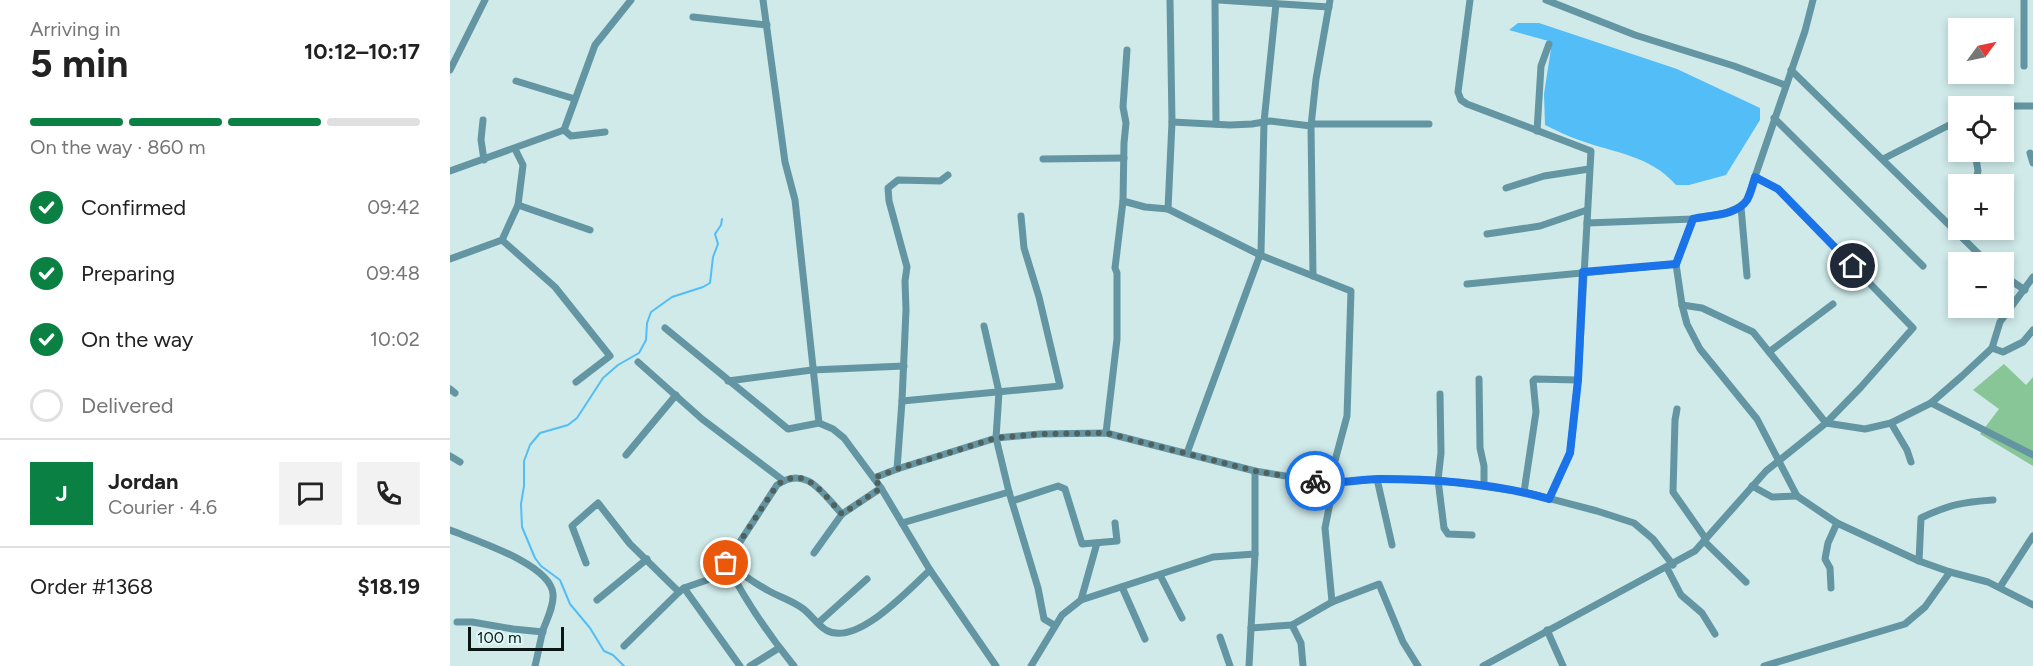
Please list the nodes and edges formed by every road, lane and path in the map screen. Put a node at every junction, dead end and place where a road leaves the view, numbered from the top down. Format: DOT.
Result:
graph roads {
  1 [pos="485,0"];
  2 [pos="631,0"];
  3 [pos="764,0"];
  4 [pos="1170,0"];
  5 [pos="1217,0"];
  6 [pos="1470,0"];
  7 [pos="1546,0"];
  8 [pos="1813,0"];
  9 [pos="2024,0"];
  10 [pos="1329,3"];
  11 [pos="1276,4"];
  12 [pos="693,17"];
  13 [pos="767,25"];
  14 [pos="1549,44"];
  15 [pos="1127,50"];
  16 [pos="2024,66"];
  17 [pos="450,70"];
  18 [pos="1791,70"];
  19 [pos="516,81"];
  20 [pos="1785,85"];
  21 [pos="575,99"];
  22 [pos="2014,106"];
  23 [pos="2033,106"];
  24 [pos="1774,118"];
  25 [pos="483,120"];
  26 [pos="1172,122"];
  27 [pos="1264,122"];
  28 [pos="1216,124"];
  29 [pos="1429,124"];
  30 [pos="1312,125"];
  31 [pos="1948,126"];
  32 [pos="564,130"];
  33 [pos="1537,131"];
  34 [pos="605,132"];
  35 [pos="515,149"];
  36 [pos="2030,153"];
  37 [pos="1124,158"];
  38 [pos="1043,159"];
  39 [pos="1882,159"];
  40 [pos="484,160"];
  41 [pos="2033,163"];
  42 [pos="1589,169"];
  43 [pos="450,171"];
  44 [pos="948,175"];
  45 [pos="1755,177"];
  46 [pos="1506,188"];
  47 [pos="1123,201"];
  48 [pos="518,205"];
  49 [pos="1740,207"];
  50 [pos="1167,209"];
  51 [pos="1587,210"];
  52 [pos="1021,216"];
  53 [pos="1693,219"];
  54 [pos="1948,221"];
  55 [pos="1587,223"];
  56 [pos="590,230"];
  57 [pos="1487,234"];
  58 [pos="502,240"];
  59 [pos="1966,240"];
  60 [pos="1978,252"];
  61 [pos="1260,255"];
  62 [pos="450,259"];
  63 [pos="1676,264"];
  64 [pos="1923,266"];
  65 [pos="1583,272"];
  66 [pos="1313,276"];
  67 [pos="1747,276"];
  68 [pos="2033,277"];
  69 [pos="2014,283"];
  70 [pos="1467,284"];
  71 [pos="2025,290"];
  72 [pos="1833,304"];
  73 [pos="1682,305"];
  74 [pos="984,326"];
  75 [pos="665,328"];
  76 [pos="2033,330"];
  77 [pos="1992,348"];
  78 [pos="1769,352"];
  79 [pos="638,362"];
  80 [pos="904,366"];
  81 [pos="812,370"];
  82 [pos="1479,379"];
  83 [pos="1578,380"];
  84 [pos="729,381"];
  85 [pos="576,382"];
  86 [pos="999,392"];
  87 [pos="1440,394"];
  88 [pos="676,395"];
  89 [pos="903,401"];
  90 [pos="1931,403"];
  91 [pos="1677,409"];
  92 [pos="819,423"];
  93 [pos="1826,423"];
  94 [pos="1891,423"];
  95 [pos="1106,433"];
  96 [pos="996,438"];
  97 [pos="1187,453"];
  98 [pos="2033,454"];
  99 [pos="626,455"];
  100 [pos="450,456"];
  101 [pos="1780,461"];
  102 [pos="460,462"];
  103 [pos="1911,462"];
  104 [pos="897,469"];
  105 [pos="1255,471"];
  106 [pos="874,478"];
  107 [pos="1377,479"];
  108 [pos="1438,480"];
  109 [pos="784,481"];
  110 [pos="1331,483"];
  111 [pos="1484,485"];
  112 [pos="1752,486"];
  113 [pos="881,488"];
  114 [pos="1009,492"];
  115 [pos="1524,492"];
  116 [pos="1797,496"];
  117 [pos="1549,499"];
  118 [pos="1992,500"];
  119 [pos="1012,501"];
  120 [pos="842,514"];
  121 [pos="902,523"];
  122 [pos="1115,523"];
  123 [pos="1837,523"];
  124 [pos="450,530"];
  125 [pos="1473,535"];
  126 [pos="2033,536"];
  127 [pos="1705,540"];
  128 [pos="1097,543"];
  129 [pos="1392,545"];
  130 [pos="814,553"];
  131 [pos="1256,554"];
  132 [pos="647,559"];
  133 [pos="1919,561"];
  134 [pos="586,563"];
  135 [pos="726,563"];
  136 [pos="1670,566"];
  137 [pos="930,570"];
  138 [pos="1950,572"];
  139 [pos="1160,574"];
  140 [pos="867,579"];
  141 [pos="1746,582"];
  142 [pos="1122,587"];
  143 [pos="2000,587"];
  144 [pos="1830,588"];
  145 [pos="682,590"];
  146 [pos="597,600"];
  147 [pos="1081,600"];
  148 [pos="1332,602"];
  149 [pos="2033,605"];
  150 [pos="1182,618"];
  151 [pos="457,622"];
  152 [pos="818,623"];
  153 [pos="1054,625"];
  154 [pos="1292,625"];
  155 [pos="1251,628"];
  156 [pos="1547,630"];
  157 [pos="543,632"];
  158 [pos="1715,634"];
  159 [pos="1220,637"];
  160 [pos="1145,639"];
  161 [pos="624,646"];
  162 [pos="779,648"];
  163 [pos="535,666"];
  164 [pos="740,666"];
  165 [pos="750,666"];
  166 [pos="794,666"];
  167 [pos="996,666"];
  168 [pos="1031,666"];
  169 [pos="1230,666"];
  170 [pos="1249,666"];
  171 [pos="1304,666"];
  172 [pos="1418,666"];
  173 [pos="1483,666"];
  174 [pos="1563,666"];
  175 [pos="1764,666"];
  1 -- 17 [label="street"];
  2 -- 21 [label="street"];
  3 -- 13 [label="street"];
  4 -- 26 [label="street"];
  5 -- 11 [label="street"];
  5 -- 28 [label="street"];
  6 -- 33 [label="street"];
  7 -- 20 [label="street"];
  8 -- 18 [label="street"];
  9 -- 16 [label="street"];
  10 -- 11 [label="street"];
  10 -- 30 [label="street"];
  11 -- 27 [label="street"];
  12 -- 13 [label="street"];
  13 -- 81 [label="street"];
  14 -- 33 [label="street"];
  15 -- 37 [label="street"];
  18 -- 20 [label="street"];
  18 -- 39 [label="street"];
  19 -- 21 [label="street"];
  20 -- 24 [label="street"];
  21 -- 32 [label="street"];
  22 -- 23 [label="street"];
  24 -- 45 [label="street"];
  24 -- 64 [label="street"];
  25 -- 40 [label="street"];
  26 -- 28 [label="street"];
  26 -- 50 [label="street"];
  27 -- 28 [label="street"];
  27 -- 30 [label="street"];
  27 -- 61 [label="street"];
  29 -- 30 [label="street"];
  30 -- 66 [label="street"];
  31 -- 39 [label="street"];
  32 -- 34 [label="street"];
  32 -- 35 [label="street"];
  33 -- 42 [label="street"];
  35 -- 40 [label="street"];
  35 -- 48 [label="street"];
  36 -- 41 [label="street"];
  37 -- 38 [label="street"];
  37 -- 47 [label="street"];
  39 -- 54 [label="street"];
  40 -- 43 [label="street"];
  42 -- 46 [label="street"];
  42 -- 51 [label="street"];
  44 -- 80 [label="street"];
  45 -- 49 [label="street"];
  45 -- 93 [label="street"];
  47 -- 50 [label="street"];
  47 -- 95 [label="street"];
  48 -- 56 [label="street"];
  48 -- 58 [label="street"];
  49 -- 53 [label="street"];
  49 -- 67 [label="street"];
  50 -- 61 [label="street"];
  51 -- 55 [label="street"];
  51 -- 57 [label="street"];
  52 -- 86 [label="street"];
  53 -- 55 [label="street"];
  53 -- 63 [label="street"];
  55 -- 65 [label="street"];
  58 -- 62 [label="street"];
  58 -- 85 [label="street"];
  59 -- 60 [label="street"];
  61 -- 66 [label="street"];
  61 -- 97 [label="street"];
  63 -- 65 [label="street"];
  63 -- 73 [label="street"];
  65 -- 70 [label="street"];
  65 -- 83 [label="street"];
  66 -- 110 [label="street"];
  68 -- 71 [label="street"];
  69 -- 71 [label="street"];
  71 -- 77 [label="street"];
  72 -- 78 [label="street"];
  73 -- 78 [label="street"];
  73 -- 101 [label="street"];
  74 -- 86 [label="street"];
  75 -- 84 [label="street"];
  76 -- 77 [label="street"];
  77 -- 90 [label="street"];
  78 -- 93 [label="street"];
  79 -- 88 [label="street"];
  80 -- 81 [label="street"];
  80 -- 89 [label="street"];
  81 -- 84 [label="street"];
  81 -- 92 [label="street"];
  82 -- 111 [label="street"];
  83 -- 115 [label="street"];
  83 -- 117 [label="street"];
  84 -- 92 [label="street"];
  86 -- 89 [label="street"];
  86 -- 96 [label="street"];
  87 -- 108 [label="street"];
  88 -- 99 [label="street"];
  88 -- 109 [label="street"];
  89 -- 104 [label="street"];
  90 -- 94 [label="street"];
  90 -- 98 [label="street"];
  91 -- 127 [label="street"];
  92 -- 106 [label="street"];
  93 -- 94 [label="street"];
  93 -- 101 [label="street"];
  94 -- 103 [label="street"];
  95 -- 96 [label="street"];
  95 -- 97 [label="street"];
  96 -- 104 [label="street"];
  96 -- 114 [label="street"];
  97 -- 105 [label="street"];
  100 -- 102 [label="street"];
  101 -- 112 [label="street"];
  101 -- 116 [label="street"];
  104 -- 106 [label="street"];
  105 -- 110 [label="street"];
  105 -- 131 [label="street"];
  106 -- 113 [label="street"];
  107 -- 108 [label="street"];
  107 -- 110 [label="street"];
  107 -- 129 [label="street"];
  108 -- 111 [label="street"];
  108 -- 125 [label="street"];
  109 -- 120 [label="street"];
  109 -- 135 [label="street"];
  110 -- 148 [label="street"];
  111 -- 115 [label="street"];
  112 -- 116 [label="street"];
  112 -- 127 [label="street"];
  113 -- 120 [label="street"];
  113 -- 121 [label="street"];
  114 -- 119 [label="street"];
  114 -- 121 [label="street"];
  115 -- 117 [label="street"];
  116 -- 123 [label="street"];
  117 -- 136 [label="street"];
  118 -- 133 [label="street"];
  119 -- 128 [label="street"];
  119 -- 153 [label="street"];
  120 -- 130 [label="street"];
  121 -- 137 [label="street"];
  122 -- 128 [label="street"];
  123 -- 133 [label="street"];
  123 -- 144 [label="street"];
  124 -- 157 [label="street"];
  126 -- 143 [label="street"];
  127 -- 136 [label="street"];
  127 -- 141 [label="street"];
  128 -- 147 [label="street"];
  131 -- 139 [label="street"];
  131 -- 155 [label="street"];
  132 -- 134 [label="street"];
  132 -- 145 [label="street"];
  132 -- 146 [label="street"];
  133 -- 138 [label="street"];
  135 -- 145 [label="street"];
  135 -- 152 [label="street"];
  135 -- 162 [label="street"];
  136 -- 156 [label="street"];
  136 -- 158 [label="street"];
  137 -- 152 [label="street"];
  137 -- 167 [label="street"];
  138 -- 143 [label="street"];
  138 -- 175 [label="street"];
  139 -- 142 [label="street"];
  139 -- 150 [label="street"];
  140 -- 152 [label="street"];
  142 -- 147 [label="street"];
  142 -- 160 [label="street"];
  143 -- 149 [label="street"];
  145 -- 161 [label="street"];
  145 -- 164 [label="street"];
  147 -- 153 [label="street"];
  148 -- 154 [label="street"];
  148 -- 172 [label="street"];
  151 -- 157 [label="street"];
  153 -- 168 [label="street"];
  154 -- 155 [label="street"];
  154 -- 171 [label="street"];
  155 -- 170 [label="street"];
  156 -- 173 [label="street"];
  156 -- 174 [label="street"];
  157 -- 163 [label="street"];
  159 -- 169 [label="street"];
  162 -- 165 [label="street"];
  162 -- 166 [label="street"];
}
